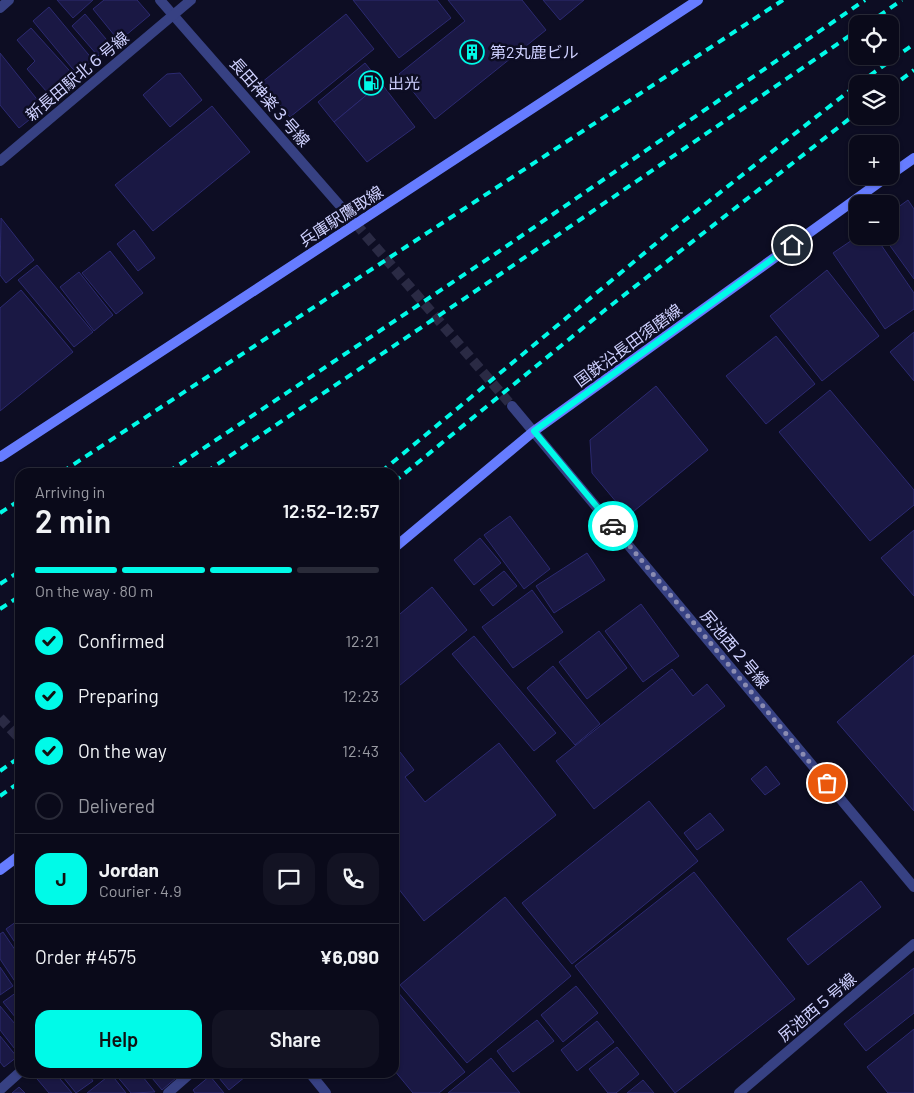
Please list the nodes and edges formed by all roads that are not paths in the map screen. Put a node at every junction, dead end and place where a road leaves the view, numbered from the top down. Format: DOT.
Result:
graph roads {
  1 [pos="9,0"];
  2 [pos="160,0"];
  3 [pos="191,0"];
  4 [pos="698,0"];
  5 [pos="0,8"];
  6 [pos="173,14"];
  7 [pos="914,158"];
  8 [pos="0,161"];
  9 [pos="899,169"];
  10 [pos="876,185"];
  11 [pos="356,224"];
  12 [pos="512,406"];
  13 [pos="534,431"];
  14 [pos="0,457"];
  15 [pos="399,544"];
  16 [pos="15,859"];
  17 [pos="0,870"];
  18 [pos="914,887"];
  19 [pos="914,944"];
  20 [pos="15,1076"];
  21 [pos="185,1078"];
  22 [pos="314,1078"];
  23 [pos="0,1090"];
  24 [pos="168,1093"];
  25 [pos="326,1093"];
  26 [pos="739,1093"];
  1 -- 5 [label="street"];
  2 -- 6 [label="street, 長田神楽３号線"];
  3 -- 6 [label="street, 新長田駅北６号線"];
  4 -- 11 [label="street, 兵庫駅鷹取線"];
  6 -- 8 [label="street, 新長田駅北６号線"];
  6 -- 11 [label="street, 長田神楽３号線"];
  7 -- 9 [label="street, 国鉄沿長田須磨線"];
  10 -- 13 [label="street, 国鉄沿長田須磨線"];
  11 -- 14 [label="street, 兵庫駅鷹取線"];
  12 -- 13 [label="street"];
  13 -- 15 [label="street, 国鉄沿長田須磨線"];
  13 -- 18 [label="street, 尻池西２号線"];
  16 -- 17 [label="street"];
  19 -- 26 [label="street, 尻池西５号線"];
  20 -- 23 [label="street"];
  21 -- 24 [label="street"];
  22 -- 25 [label="street"];
}
